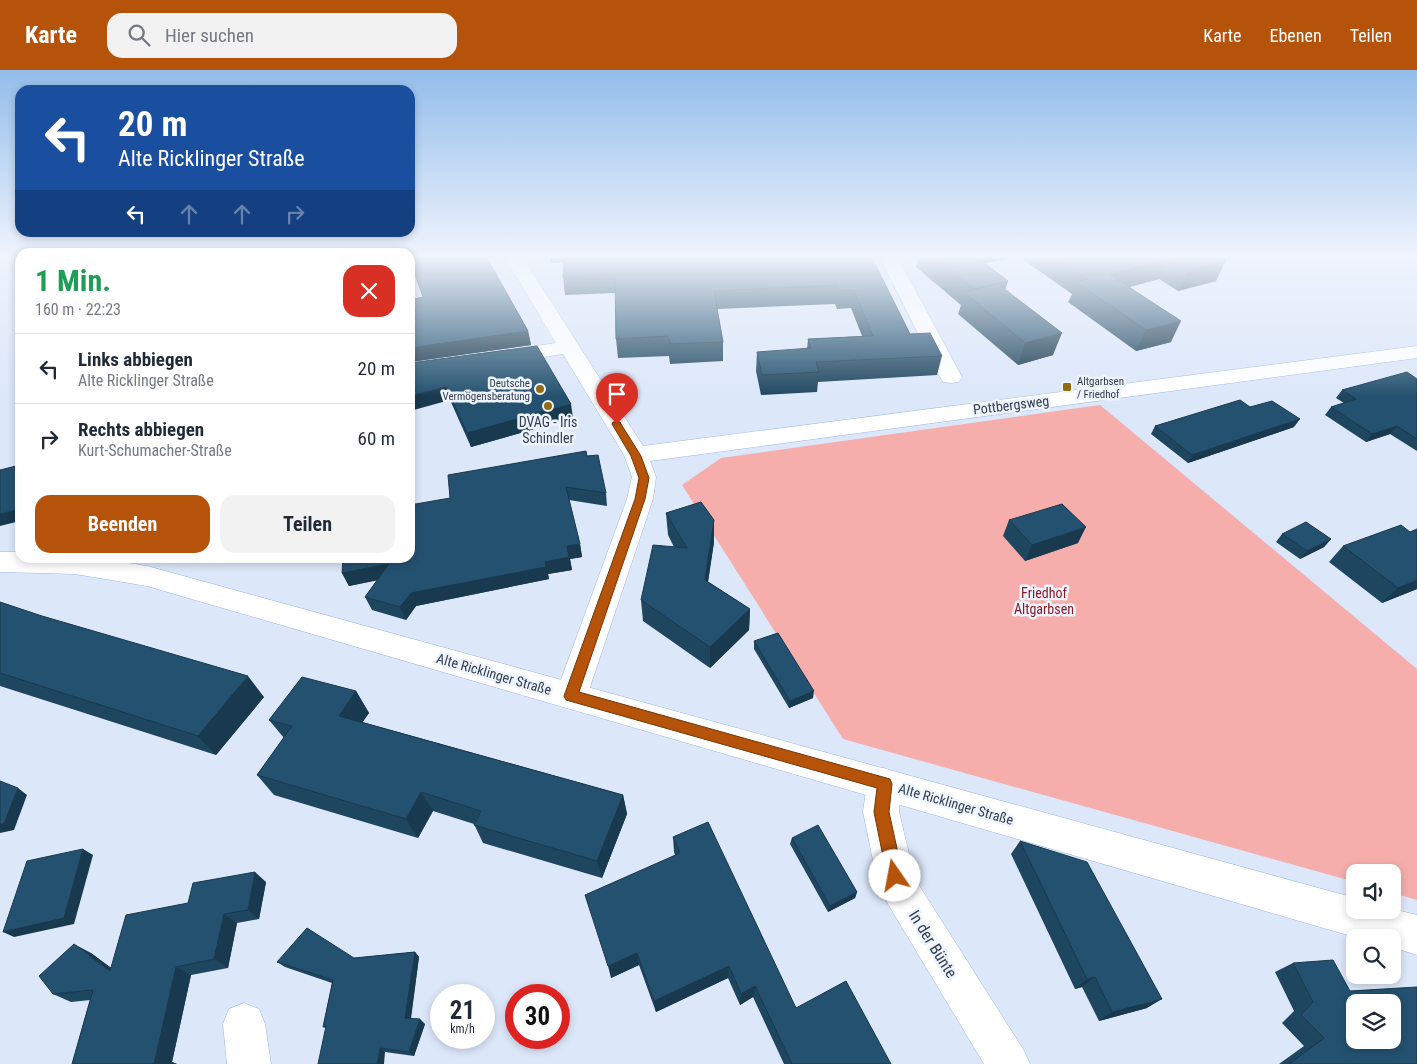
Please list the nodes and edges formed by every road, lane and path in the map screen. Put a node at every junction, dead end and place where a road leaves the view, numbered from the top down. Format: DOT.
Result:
graph roads {
  1 [pos="542,304"];
  2 [pos="914,304"];
  3 [pos="568,347"];
  4 [pos="1417,352"];
  5 [pos="479,360"];
  6 [pos="951,377"];
  7 [pos="636,456"];
  8 [pos="0,562"];
  9 [pos="15,562"];
  10 [pos="38,563"];
  11 [pos="571,696"];
  12 [pos="884,784"];
  13 [pos="1417,935"];
  14 [pos="244,1024"];
  15 [pos="249,1064"];
  16 [pos="1008,1064"];
  1 -- 3 [label="street"];
  2 -- 6 [label="street"];
  3 -- 5 [label="street"];
  3 -- 7 [label="street"];
  4 -- 7 [label="street, Pottbergsweg"];
  7 -- 11 [label="street"];
  8 -- 9 [label="street, Alte Ricklinger Straße"];
  10 -- 11 [label="street, Alte Ricklinger Straße"];
  11 -- 12 [label="street, Alte Ricklinger Straße"];
  12 -- 13 [label="street, Alte Ricklinger Straße"];
  12 -- 16 [label="street, In der Bünte"];
  14 -- 15 [label="street"];
}
